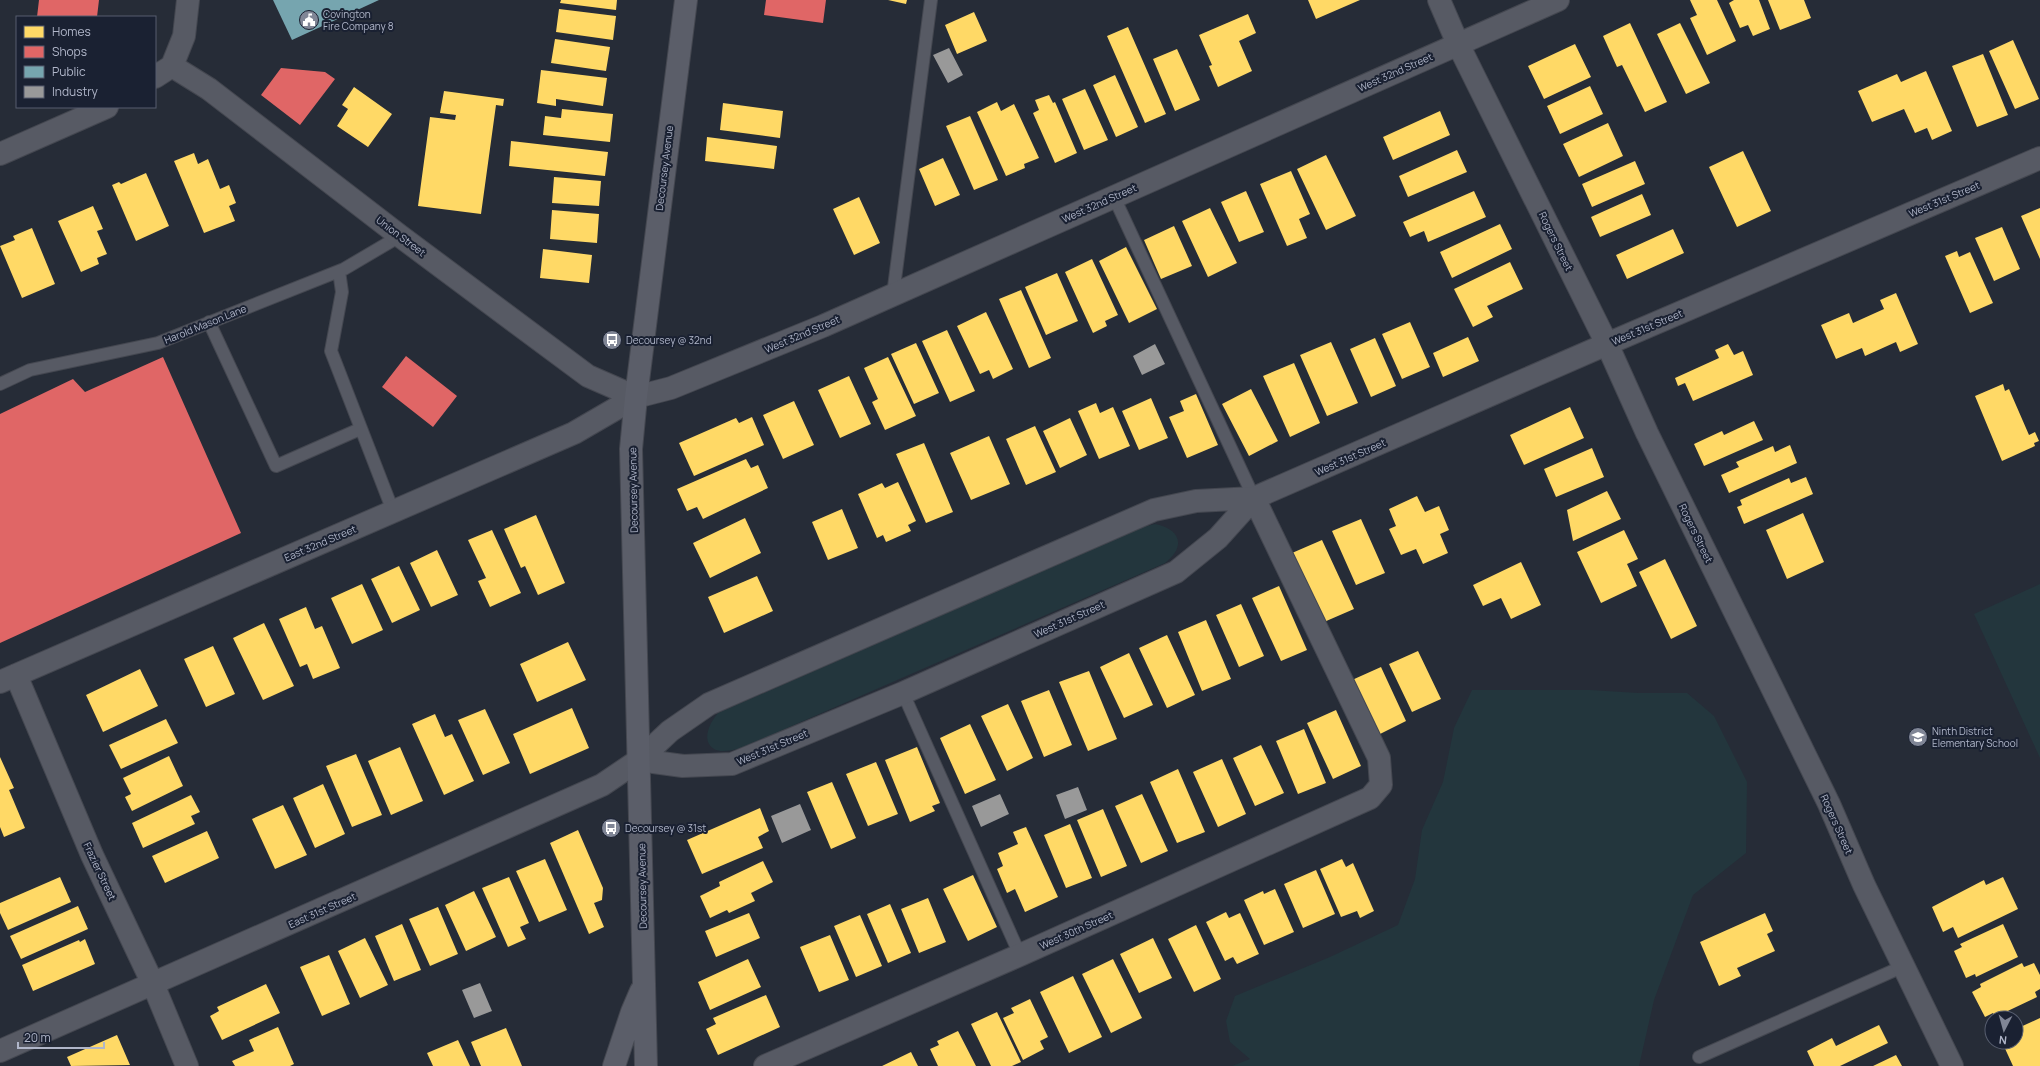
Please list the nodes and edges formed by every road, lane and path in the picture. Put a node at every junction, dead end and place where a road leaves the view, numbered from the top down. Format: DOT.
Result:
graph roads {
  1 [pos="188,0"];
  2 [pos="686,0"];
  3 [pos="931,0"];
  4 [pos="1439,0"];
  5 [pos="1558,0"];
  6 [pos="1458,44"];
  7 [pos="163,72"];
  8 [pos="106,108"];
  9 [pos="0,154"];
  10 [pos="2040,158"];
  11 [pos="1114,197"];
  12 [pos="400,236"];
  13 [pos="339,271"];
  14 [pos="893,295"];
  15 [pos="209,322"];
  16 [pos="1607,344"];
  17 [pos="0,384"];
  18 [pos="636,397"];
  19 [pos="360,429"];
  20 [pos="1254,498"];
  21 [pos="393,512"];
  22 [pos="8,679"];
  23 [pos="903,693"];
  24 [pos="639,760"];
  25 [pos="1020,956"];
  26 [pos="1904,966"];
  27 [pos="644,983"];
  28 [pos="153,984"];
  29 [pos="0,1051"];
  30 [pos="1699,1057"];
  31 [pos="187,1066"];
  32 [pos="614,1066"];
  33 [pos="646,1066"];
  34 [pos="765,1066"];
  35 [pos="1952,1066"];
  1 -- 7 [label="street"];
  2 -- 18 [label="main road, Decoursey Avenue"];
  3 -- 14 [label="lane"];
  4 -- 6 [label="street, Rogers Street"];
  5 -- 6 [label="street, West 32nd Street"];
  6 -- 11 [label="street, West 32nd Street"];
  6 -- 16 [label="street, Rogers Street"];
  7 -- 12 [label="street, Union Street"];
  8 -- 9 [label="street"];
  10 -- 16 [label="street, West 31st Street"];
  11 -- 14 [label="street, West 32nd Street"];
  11 -- 20 [label="lane"];
  12 -- 13 [label="lane, Harold Mason Lane"];
  12 -- 18 [label="street, Union Street"];
  13 -- 15 [label="lane, Harold Mason Lane"];
  13 -- 19 [label="lane"];
  14 -- 18 [label="street, West 32nd Street"];
  15 -- 17 [label="lane, Harold Mason Lane"];
  15 -- 19 [label="lane"];
  16 -- 20 [label="street, West 31st Street"];
  16 -- 26 [label="street, Rogers Street"];
  18 -- 21 [label="street, East 32nd Street"];
  18 -- 24 [label="main road, Decoursey Avenue"];
  19 -- 21 [label="lane"];
  20 -- 23 [label="street, West 31st Street"];
  20 -- 24 [label="street, West 31st Street"];
  20 -- 25 [label="street, West 30th Street"];
  21 -- 22 [label="street, East 32nd Street"];
  22 -- 28 [label="street, Frazier Street"];
  23 -- 24 [label="street, West 31st Street"];
  23 -- 25 [label="lane"];
  24 -- 27 [label="main road, Decoursey Avenue"];
  24 -- 28 [label="street, East 31st Street"];
  25 -- 34 [label="street, West 30th Street"];
  26 -- 30 [label="lane"];
  26 -- 35 [label="street, Rogers Street"];
  27 -- 32 [label="main road, Decoursey Avenue"];
  27 -- 33 [label="main road, Decoursey Avenue"];
  28 -- 29 [label="street, East 31st Street"];
  28 -- 31 [label="street, Frazier Street"];
}
